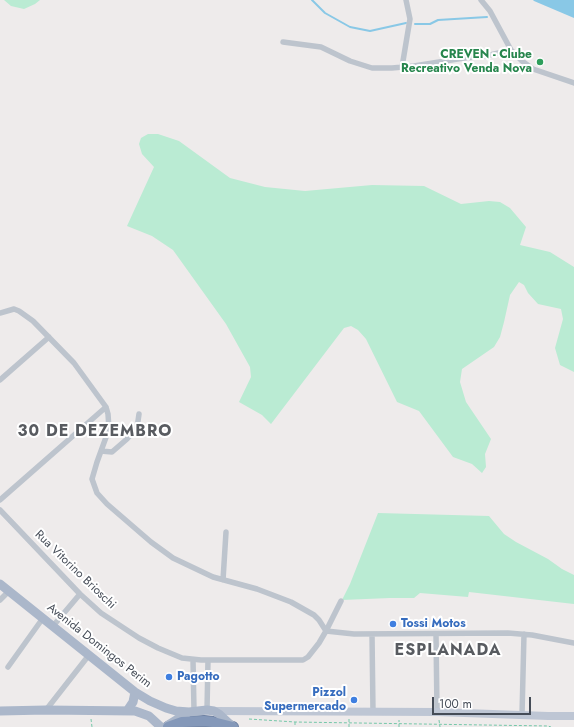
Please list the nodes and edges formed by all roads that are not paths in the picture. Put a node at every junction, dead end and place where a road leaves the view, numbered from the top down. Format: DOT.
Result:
graph roads {
  1 [pos="406,0"];
  2 [pos="481,0"];
  3 [pos="283,42"];
  4 [pos="511,50"];
  5 [pos="402,67"];
  6 [pos="574,83"];
  7 [pos="0,313"];
  8 [pos="49,337"];
  9 [pos="0,380"];
  10 [pos="106,407"];
  11 [pos="139,414"];
  12 [pos="101,451"];
  13 [pos="0,500"];
  14 [pos="0,510"];
  15 [pos="226,532"];
  16 [pos="223,580"];
  17 [pos="0,584"];
  18 [pos="9,592"];
  19 [pos="80,594"];
  20 [pos="0,600"];
  21 [pos="341,601"];
  22 [pos="43,618"];
  23 [pos="53,626"];
  24 [pos="326,631"];
  25 [pos="372,634"];
  26 [pos="436,634"];
  27 [pos="524,634"];
  28 [pos="574,643"];
  29 [pos="89,655"];
  30 [pos="193,660"];
  31 [pos="208,660"];
  32 [pos="8,667"];
  33 [pos="135,692"];
  34 [pos="46,710"];
  35 [pos="210,710"];
  36 [pos="0,711"];
  37 [pos="127,711"];
  38 [pos="192,711"];
  39 [pos="373,712"];
  40 [pos="437,712"];
  41 [pos="522,715"];
  42 [pos="574,716"];
  43 [pos="164,726"];
  44 [pos="233,727"];
  1 -- 5 [label="street"];
  2 -- 4 [label="street"];
  3 -- 5 [label="street"];
  4 -- 5 [label="street"];
  4 -- 6 [label="street"];
  7 -- 8 [label="street"];
  8 -- 9 [label="street"];
  8 -- 10 [label="street"];
  10 -- 12 [label="street"];
  10 -- 13 [label="street"];
  11 -- 12 [label="street"];
  12 -- 16 [label="street"];
  14 -- 19 [label="street, Rua Vitorino Brioschi"];
  15 -- 16 [label="street"];
  16 -- 24 [label="street"];
  17 -- 18 [label="main road, Avenida Domingos Perim"];
  18 -- 20 [label="street"];
  18 -- 22 [label="main road, Avenida Domingos Perim"];
  19 -- 23 [label="street"];
  19 -- 30 [label="street, Rua Vitorino Brioschi"];
  21 -- 24 [label="street, Rua Vitorino Brioschi"];
  22 -- 23 [label="main road, Avenida Domingos Perim"];
  22 -- 32 [label="street"];
  23 -- 29 [label="main road, Avenida Domingos Perim"];
  24 -- 25 [label="street"];
  24 -- 31 [label="street, Rua Vitorino Brioschi"];
  25 -- 26 [label="street"];
  25 -- 39 [label="street"];
  26 -- 27 [label="street"];
  26 -- 40 [label="street"];
  27 -- 28 [label="street"];
  27 -- 41 [label="street"];
  29 -- 33 [label="main road, Avenida Domingos Perim"];
  29 -- 34 [label="street"];
  30 -- 31 [label="street, Rua Vitorino Brioschi"];
  30 -- 38 [label="street"];
  31 -- 35 [label="street"];
  33 -- 37 [label="main road"];
  33 -- 38 [label="main road, Avenida Domingos Perim"];
  34 -- 36 [label="main road"];
  34 -- 37 [label="main road"];
  35 -- 38 [label="main road, Avenida Domingos Perim"];
  35 -- 39 [label="street"];
  35 -- 44 [label="main road"];
  37 -- 43 [label="main road"];
  38 -- 43 [label="main road"];
  39 -- 40 [label="street"];
  40 -- 41 [label="street"];
  41 -- 42 [label="street"];
  43 -- 44 [label="highway"];
}
